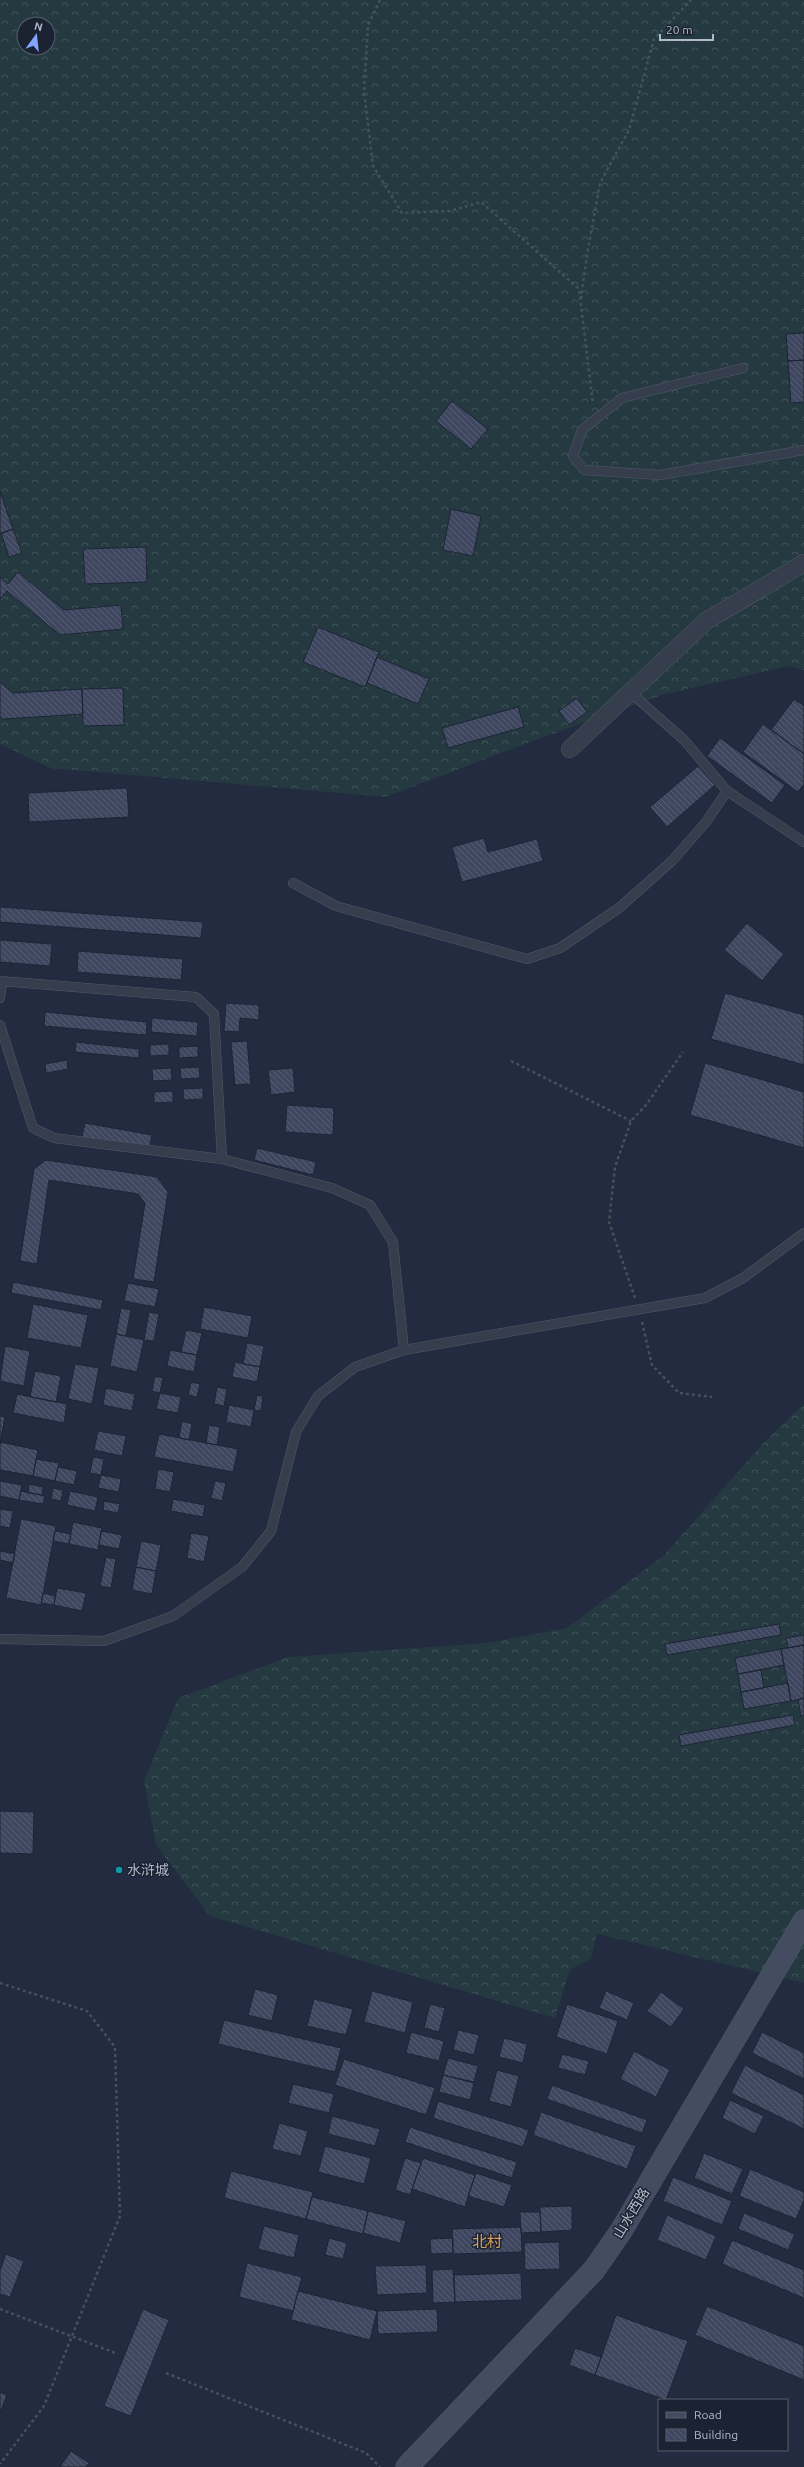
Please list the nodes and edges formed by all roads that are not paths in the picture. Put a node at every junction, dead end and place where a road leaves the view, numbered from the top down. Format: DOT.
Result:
graph roads {
  1 [pos="743,368"];
  2 [pos="804,450"];
  3 [pos="804,564"];
  4 [pos="630,692"];
  5 [pos="570,749"];
  6 [pos="727,791"];
  7 [pos="804,842"];
  8 [pos="293,883"];
  9 [pos="1,981"];
  10 [pos="0,998"];
  11 [pos="0,1024"];
  12 [pos="222,1159"];
  13 [pos="804,1233"];
  14 [pos="404,1350"];
  15 [pos="0,1639"];
  16 [pos="804,1921"];
  17 [pos="407,2467"];
  1 -- 2 [label="lane"];
  3 -- 4 [label="street"];
  4 -- 5 [label="street"];
  4 -- 6 [label="lane"];
  6 -- 7 [label="lane"];
  6 -- 8 [label="lane"];
  9 -- 10 [label="lane"];
  9 -- 12 [label="lane"];
  11 -- 12 [label="lane"];
  12 -- 14 [label="lane"];
  13 -- 14 [label="lane"];
  14 -- 15 [label="lane"];
  16 -- 17 [label="street, 山水西路"];
}
